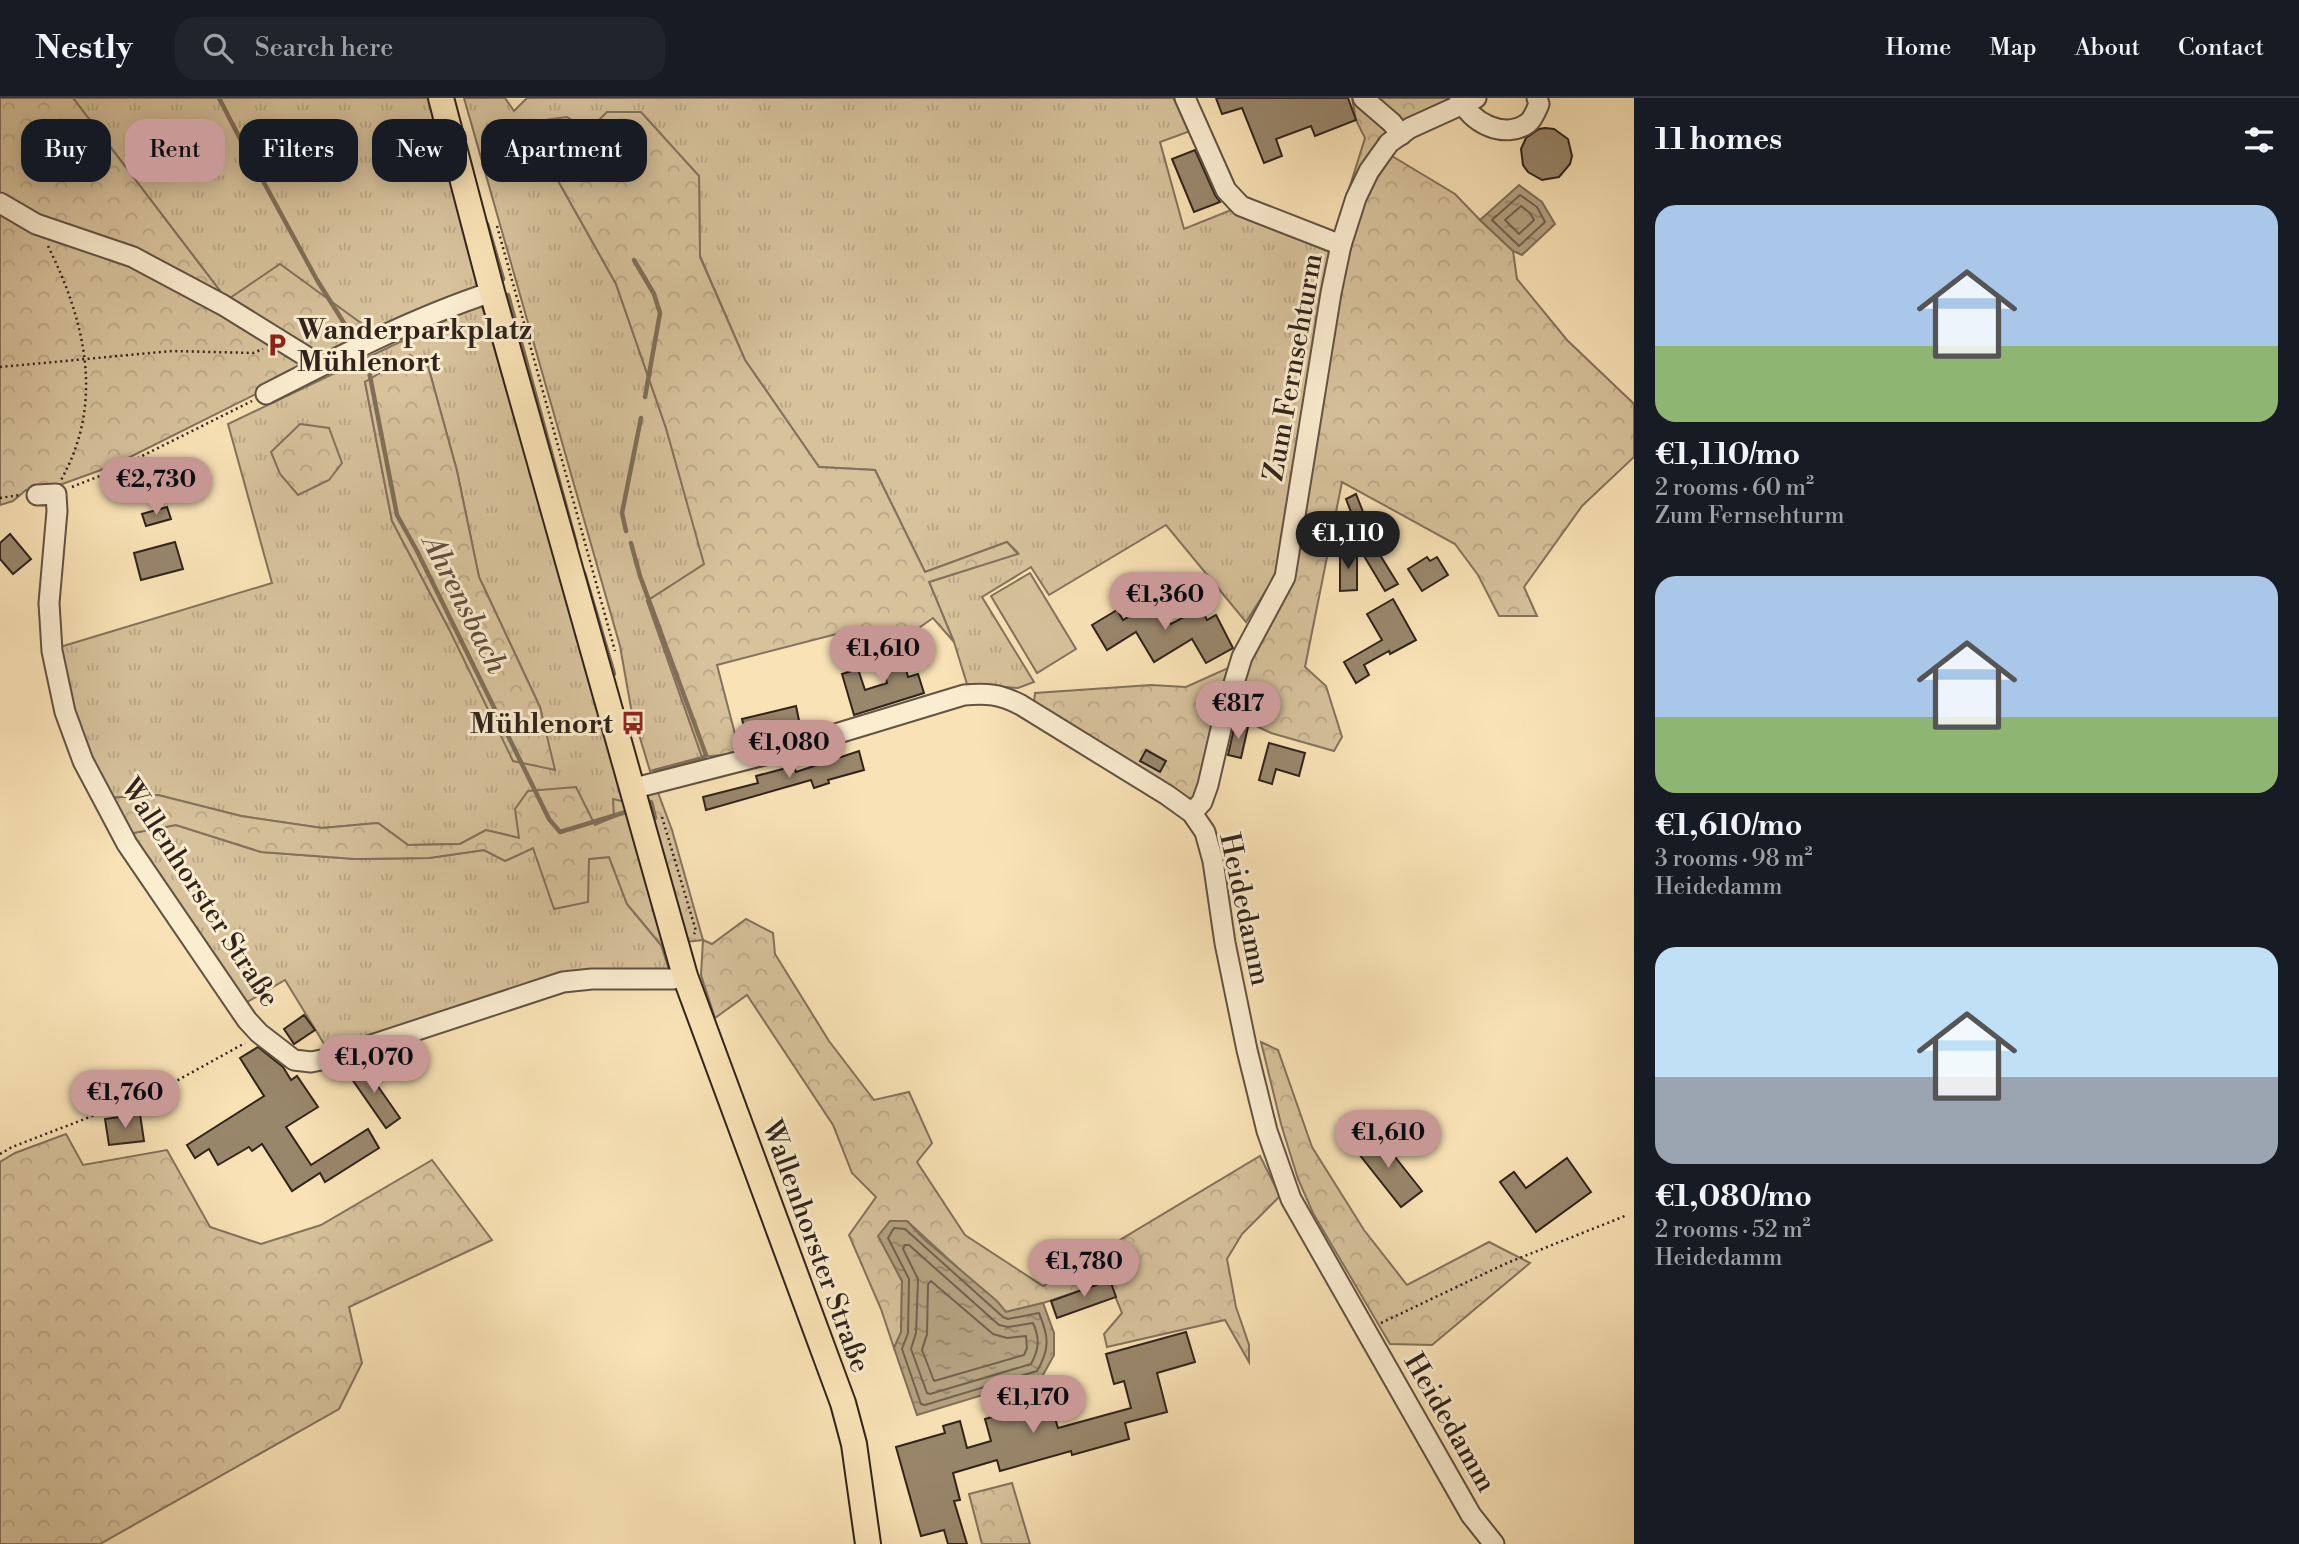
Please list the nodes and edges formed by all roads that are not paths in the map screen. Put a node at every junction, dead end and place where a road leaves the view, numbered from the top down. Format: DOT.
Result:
graph roads {
  1 [pos="441,98"];
  2 [pos="1185,98"];
  3 [pos="1363,98"];
  4 [pos="1537,98"];
  5 [pos="1466,100"];
  6 [pos="1401,135"];
  7 [pos="0,203"];
  8 [pos="1341,245"];
  9 [pos="503,289"];
  10 [pos="320,366"];
  11 [pos="265,394"];
  12 [pos="47,494"];
  13 [pos="641,786"];
  14 [pos="1192,813"];
  15 [pos="685,976"];
  16 [pos="868,1544"];
  17 [pos="1494,1544"];
  1 -- 9 [label="main road, Wallenhorster Straße"];
  2 -- 8 [label="street"];
  3 -- 6 [label="street"];
  4 -- 5 [label="street"];
  5 -- 6 [label="street, Zum Fernsehturm"];
  6 -- 8 [label="street, Zum Fernsehturm"];
  7 -- 10 [label="street"];
  8 -- 14 [label="street, Zum Fernsehturm"];
  9 -- 10 [label="street"];
  9 -- 13 [label="main road, Wallenhorster Straße"];
  10 -- 11 [label="street"];
  12 -- 15 [label="street, Wallenhorster Straße"];
  13 -- 14 [label="street, Heidedamm"];
  13 -- 15 [label="main road, Wallenhorster Straße"];
  14 -- 17 [label="street, Heidedamm"];
  15 -- 16 [label="main road, Wallenhorster Straße"];
}
